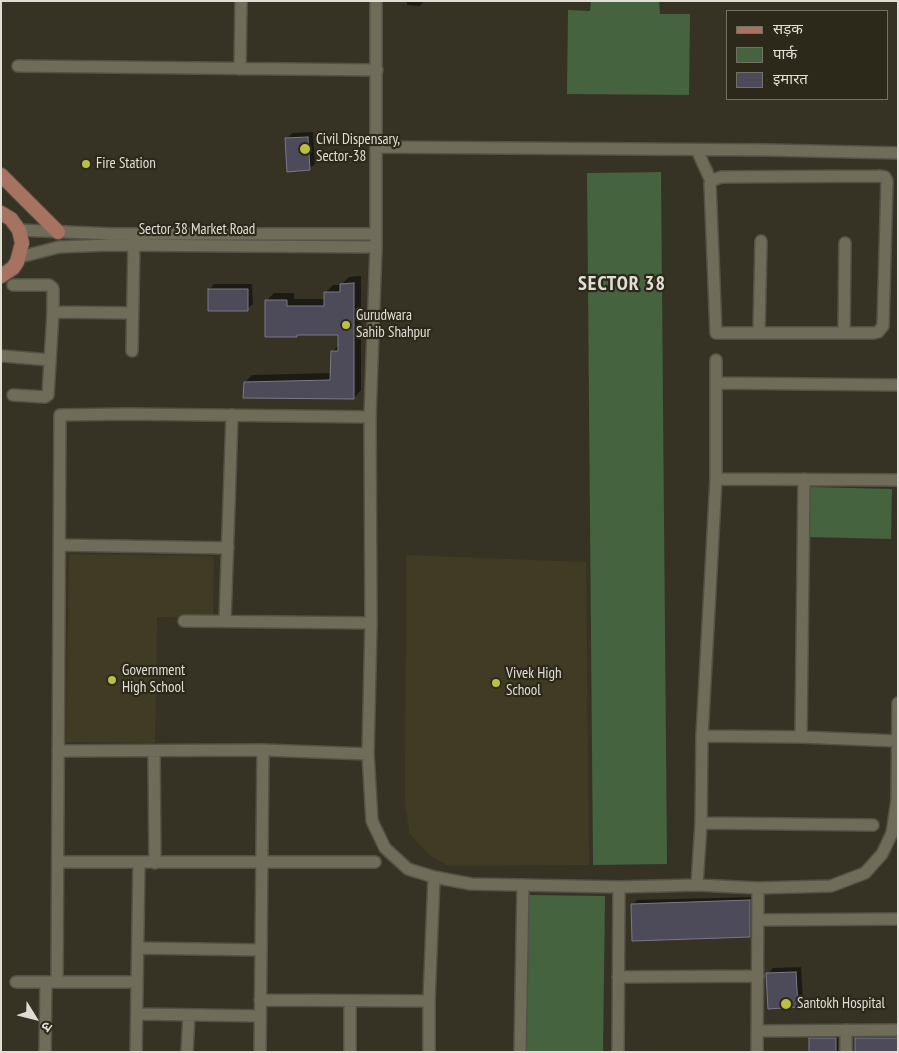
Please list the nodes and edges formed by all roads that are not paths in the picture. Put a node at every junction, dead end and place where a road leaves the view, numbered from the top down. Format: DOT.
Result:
graph roads {
  1 [pos="241,1"];
  2 [pos="376,1"];
  3 [pos="18,66"];
  4 [pos="240,69"];
  5 [pos="377,70"];
  6 [pos="377,147"];
  7 [pos="696,150"];
  8 [pos="898,153"];
  9 [pos="1,175"];
  10 [pos="711,180"];
  11 [pos="2,212"];
  12 [pos="19,230"];
  13 [pos="58,232"];
  14 [pos="376,234"];
  15 [pos="134,239"];
  16 [pos="761,241"];
  17 [pos="845,243"];
  18 [pos="376,247"];
  19 [pos="20,257"];
  20 [pos="6,280"];
  21 [pos="53,312"];
  22 [pos="132,313"];
  23 [pos="759,333"];
  24 [pos="844,333"];
  25 [pos="132,351"];
  26 [pos="3,356"];
  27 [pos="50,360"];
  28 [pos="716,360"];
  29 [pos="716,383"];
  30 [pos="898,385"];
  31 [pos="13,395"];
  32 [pos="232,416"];
  33 [pos="370,417"];
  34 [pos="716,479"];
  35 [pos="804,479"];
  36 [pos="898,480"];
  37 [pos="60,545"];
  38 [pos="228,548"];
  39 [pos="184,621"];
  40 [pos="225,621"];
  41 [pos="370,623"];
  42 [pos="898,703"];
  43 [pos="702,736"];
  44 [pos="801,737"];
  45 [pos="897,741"];
  46 [pos="263,750"];
  47 [pos="58,751"];
  48 [pos="154,751"];
  49 [pos="368,754"];
  50 [pos="701,823"];
  51 [pos="874,825"];
  52 [pos="58,862"];
  53 [pos="139,862"];
  54 [pos="262,862"];
  55 [pos="375,862"];
  56 [pos="155,863"];
  57 [pos="434,877"];
  58 [pos="523,885"];
  59 [pos="697,885"];
  60 [pos="619,887"];
  61 [pos="758,888"];
  62 [pos="898,919"];
  63 [pos="758,920"];
  64 [pos="138,948"];
  65 [pos="261,950"];
  66 [pos="758,976"];
  67 [pos="618,977"];
  68 [pos="16,982"];
  69 [pos="52,982"];
  70 [pos="137,982"];
  71 [pos="260,1000"];
  72 [pos="350,1001"];
  73 [pos="429,1001"];
  74 [pos="137,1014"];
  75 [pos="189,1015"];
  76 [pos="260,1016"];
  77 [pos="846,1030"];
  78 [pos="898,1030"];
  79 [pos="757,1031"];
  80 [pos="45,1052"];
  81 [pos="136,1052"];
  82 [pos="187,1052"];
  83 [pos="260,1052"];
  84 [pos="350,1052"];
  85 [pos="429,1052"];
  86 [pos="520,1052"];
  87 [pos="618,1052"];
  88 [pos="757,1052"];
  89 [pos="846,1052"];
  1 -- 4 [label="street"];
  2 -- 5 [label="street"];
  3 -- 4 [label="street"];
  4 -- 5 [label="street"];
  5 -- 6 [label="street"];
  6 -- 7 [label="street"];
  6 -- 14 [label="street"];
  7 -- 8 [label="street"];
  7 -- 10 [label="street"];
  9 -- 13 [label="main road"];
  10 -- 23 [label="street"];
  10 -- 24 [label="street"];
  11 -- 12 [label="main road"];
  12 -- 13 [label="street, Sector 38 Market Road"];
  12 -- 19 [label="main road"];
  13 -- 15 [label="street, Sector 38 Market Road"];
  14 -- 15 [label="street, Sector 38 Market Road"];
  14 -- 18 [label="street"];
  15 -- 18 [label="street, Sector 38 Market Road"];
  15 -- 19 [label="street, Sector 38 Market Road"];
  15 -- 22 [label="street"];
  16 -- 23 [label="street"];
  17 -- 24 [label="street"];
  18 -- 33 [label="street"];
  19 -- 20 [label="main road"];
  20 -- 21 [label="street"];
  21 -- 22 [label="street"];
  21 -- 27 [label="street"];
  22 -- 25 [label="street"];
  23 -- 24 [label="street"];
  26 -- 27 [label="street"];
  27 -- 31 [label="street"];
  28 -- 29 [label="street"];
  29 -- 30 [label="street"];
  29 -- 34 [label="street"];
  32 -- 33 [label="street"];
  32 -- 37 [label="street"];
  32 -- 38 [label="street"];
  33 -- 41 [label="street"];
  34 -- 35 [label="street"];
  34 -- 43 [label="street"];
  35 -- 36 [label="street"];
  35 -- 44 [label="street"];
  37 -- 38 [label="street"];
  37 -- 47 [label="street"];
  38 -- 40 [label="street"];
  39 -- 40 [label="street"];
  40 -- 41 [label="street"];
  41 -- 49 [label="street"];
  42 -- 45 [label="street"];
  43 -- 44 [label="street"];
  43 -- 50 [label="street"];
  44 -- 45 [label="street"];
  45 -- 61 [label="street"];
  46 -- 48 [label="street"];
  46 -- 49 [label="street"];
  46 -- 54 [label="street"];
  47 -- 48 [label="street"];
  47 -- 52 [label="street"];
  48 -- 56 [label="street"];
  49 -- 57 [label="street"];
  50 -- 51 [label="street"];
  50 -- 59 [label="street"];
  52 -- 53 [label="street"];
  52 -- 69 [label="street"];
  53 -- 56 [label="street"];
  53 -- 64 [label="street"];
  54 -- 55 [label="street"];
  54 -- 56 [label="street"];
  54 -- 65 [label="street"];
  57 -- 58 [label="street"];
  57 -- 73 [label="street"];
  58 -- 60 [label="street"];
  58 -- 86 [label="street"];
  59 -- 60 [label="street"];
  59 -- 61 [label="street"];
  60 -- 67 [label="street"];
  61 -- 63 [label="street"];
  62 -- 63 [label="street"];
  63 -- 66 [label="street"];
  64 -- 65 [label="street"];
  64 -- 70 [label="street"];
  65 -- 71 [label="street"];
  66 -- 67 [label="street"];
  66 -- 79 [label="street"];
  67 -- 87 [label="street"];
  68 -- 69 [label="street"];
  69 -- 70 [label="street"];
  69 -- 80 [label="street"];
  70 -- 74 [label="street"];
  71 -- 72 [label="street"];
  71 -- 76 [label="street"];
  72 -- 73 [label="street"];
  72 -- 84 [label="street"];
  73 -- 85 [label="street"];
  74 -- 75 [label="street"];
  74 -- 81 [label="street"];
  75 -- 76 [label="street"];
  75 -- 82 [label="street"];
  76 -- 83 [label="street"];
  77 -- 78 [label="street"];
  77 -- 79 [label="street"];
  77 -- 89 [label="street"];
  79 -- 88 [label="street"];
}
